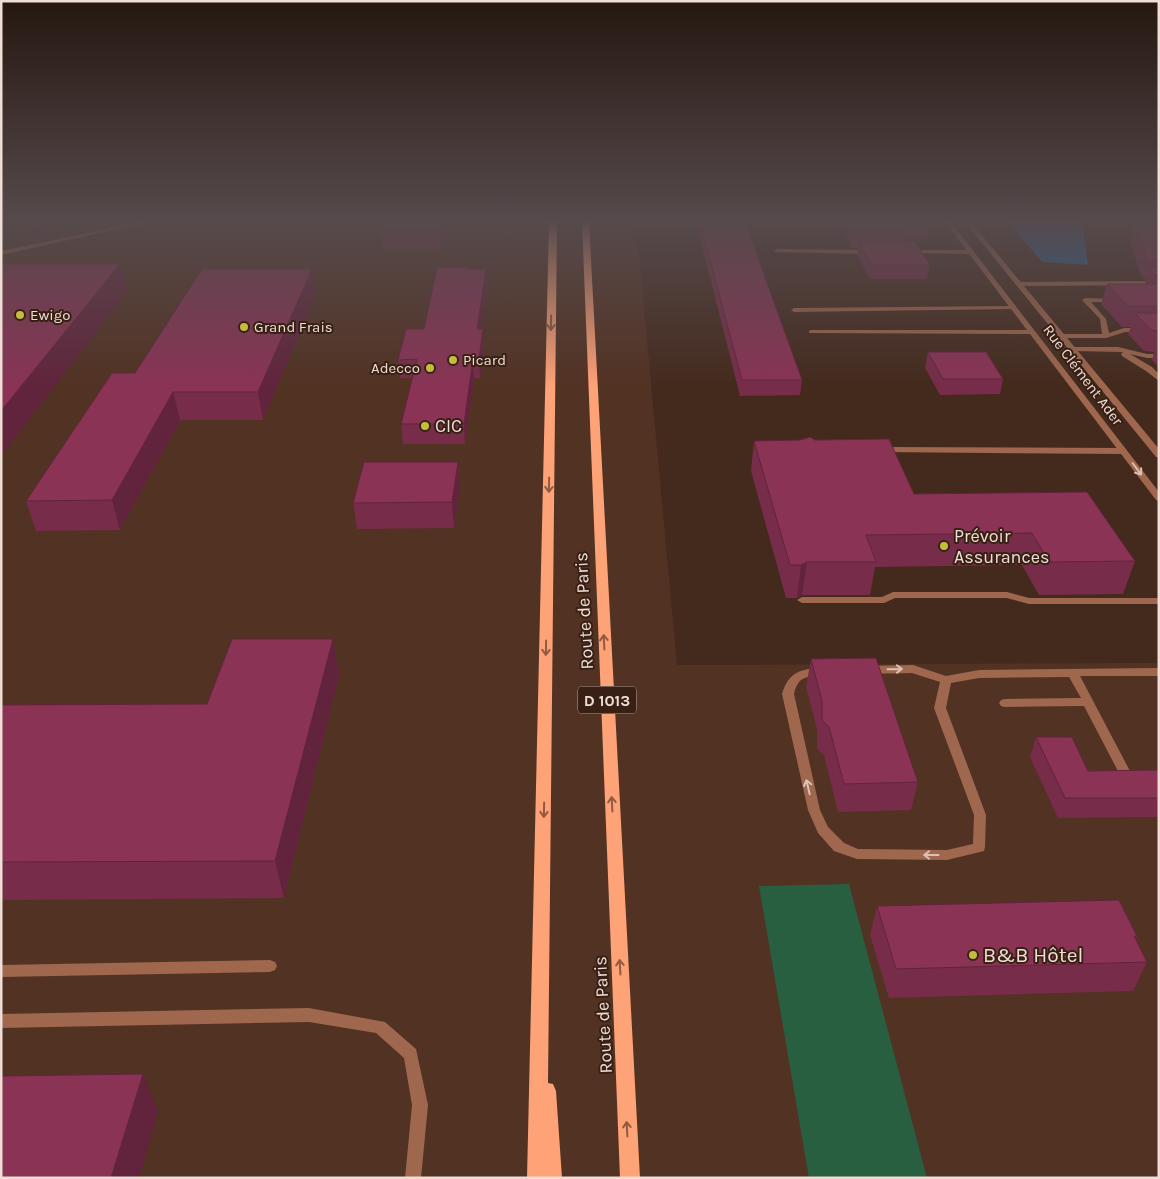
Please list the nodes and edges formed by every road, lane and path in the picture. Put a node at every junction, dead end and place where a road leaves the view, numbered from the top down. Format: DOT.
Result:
graph roads {
  1 [pos="551,277"];
  2 [pos="588,277"];
  3 [pos="990,277"];
  4 [pos="1013,277"];
  5 [pos="1159,283"];
  6 [pos="1019,284"];
  7 [pos="1122,300"];
  8 [pos="1014,308"];
  9 [pos="794,310"];
  10 [pos="1159,330"];
  11 [pos="811,332"];
  12 [pos="1032,332"];
  13 [pos="1062,336"];
  14 [pos="1106,336"];
  15 [pos="1073,349"];
  16 [pos="1118,349"];
  17 [pos="1159,356"];
  18 [pos="1159,379"];
  19 [pos="874,450"];
  20 [pos="1123,451"];
  21 [pos="1159,455"];
  22 [pos="1159,498"];
  23 [pos="802,600"];
  24 [pos="1159,601"];
  25 [pos="834,670"];
  26 [pos="854,670"];
  27 [pos="1159,672"];
  28 [pos="1073,673"];
  29 [pos="946,680"];
  30 [pos="1089,702"];
  31 [pos="1005,703"];
  32 [pos="1125,774"];
  33 [pos="270,966"];
  34 [pos="1,971"];
  35 [pos="540,1001"];
  36 [pos="1,1021"];
  37 [pos="413,1178"];
  38 [pos="537,1178"];
  39 [pos="552,1178"];
  40 [pos="630,1178"];
  1 -- 35 [label="main road, Route de Paris, one-way"];
  40 -- 2 [label="main road, Route de Paris / D 1013, one-way"];
  3 -- 8 [label="street, Rue Clément Ader"];
  4 -- 6 [label="street, Rue Clément Ader"];
  5 -- 6 [label="street"];
  6 -- 13 [label="street, Rue Clément Ader"];
  7 -- 14 [label="street"];
  8 -- 9 [label="street"];
  8 -- 12 [label="street, Rue Clément Ader"];
  10 -- 14 [label="street"];
  11 -- 12 [label="street"];
  12 -- 20 [label="street, Rue Clément Ader"];
  13 -- 14 [label="street"];
  13 -- 15 [label="street, Rue Clément Ader"];
  15 -- 16 [label="street"];
  15 -- 21 [label="street, Rue Clément Ader"];
  16 -- 17 [label="street"];
  16 -- 18 [label="street"];
  19 -- 20 [label="street"];
  20 -- 22 [label="street, Rue Clément Ader, one-way"];
  23 -- 24 [label="street"];
  29 -- 25 [label="street, one-way"];
  26 -- 29 [label="street, one-way"];
  27 -- 28 [label="street"];
  28 -- 29 [label="street"];
  28 -- 30 [label="street"];
  30 -- 31 [label="street"];
  30 -- 32 [label="street"];
  33 -- 34 [label="street"];
  35 -- 38 [label="main road, Route de Paris"];
  35 -- 39 [label="main road"];
  36 -- 37 [label="street"];
}
